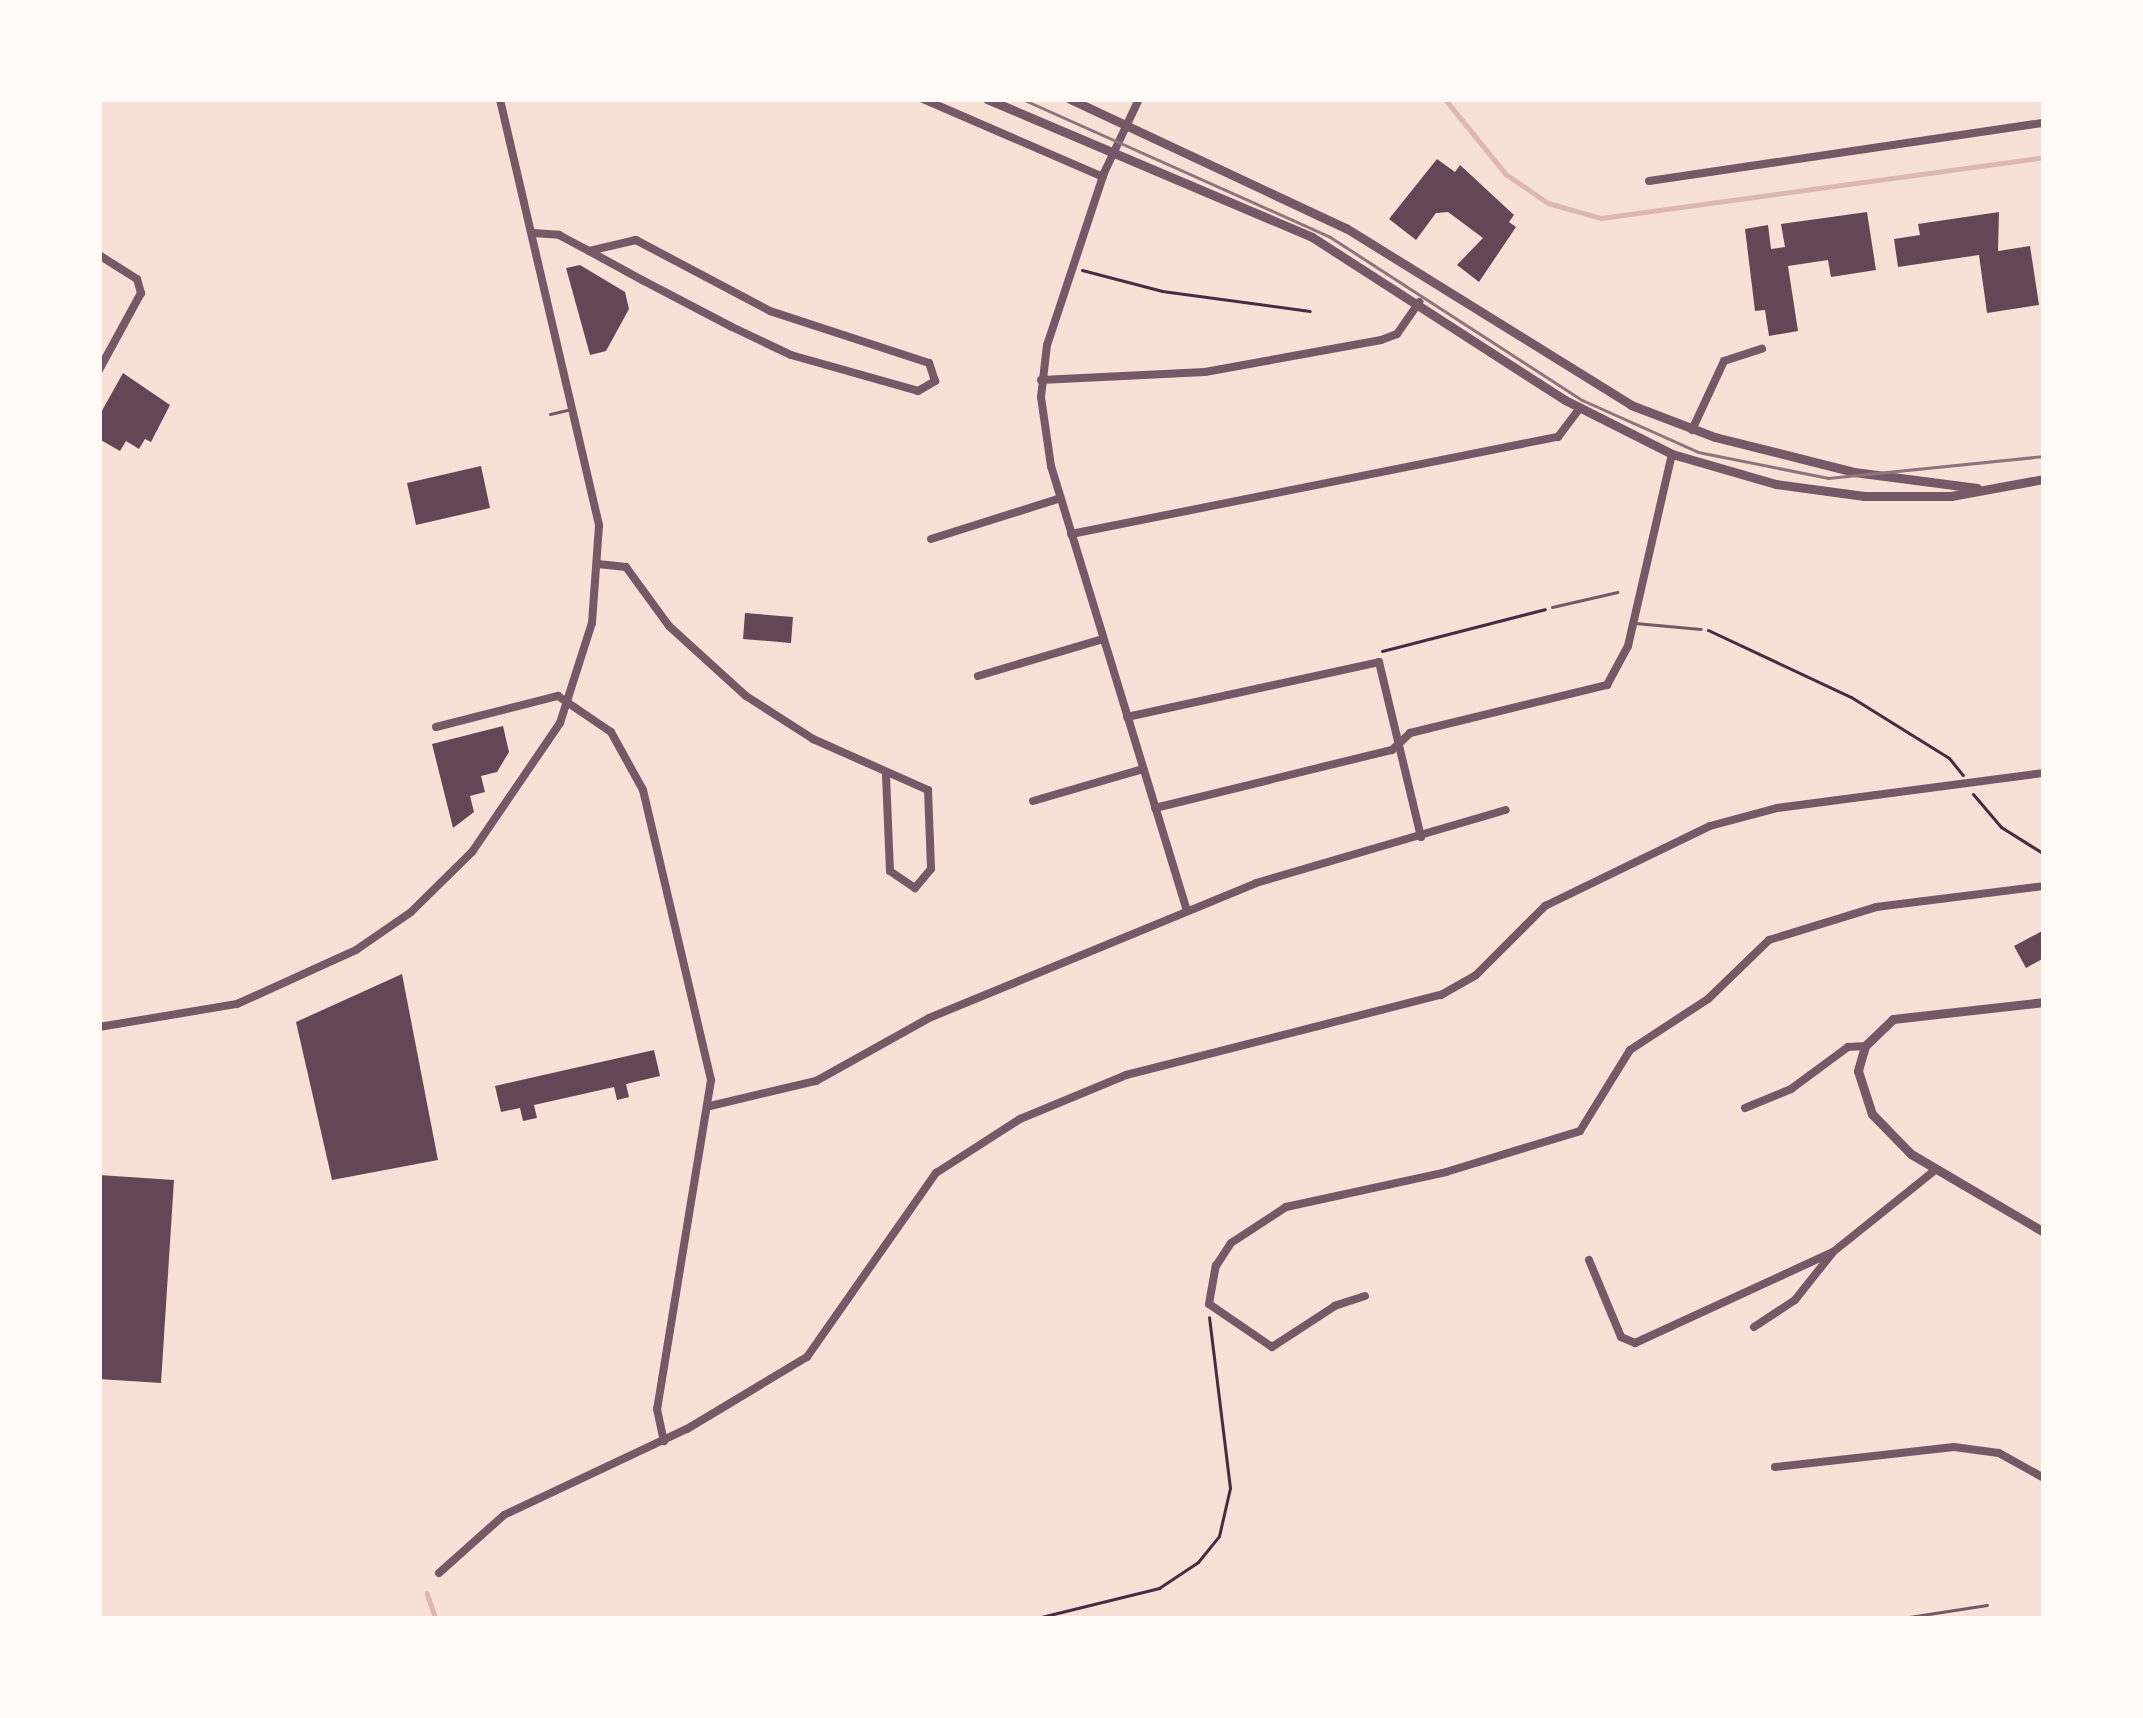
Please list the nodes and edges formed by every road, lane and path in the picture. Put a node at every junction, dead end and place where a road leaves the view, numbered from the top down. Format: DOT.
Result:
graph roads {
  1 [pos="500,99"];
  2 [pos="922,99"];
  3 [pos="987,99"];
  4 [pos="1070,99"];
  5 [pos="1138,99"];
  6 [pos="2044,123"];
  7 [pos="1126,124"];
  8 [pos="1113,152"];
  9 [pos="1103,177"];
  10 [pos="1649,181"];
  11 [pos="533,233"];
  12 [pos="589,251"];
  13 [pos="99,255"];
  14 [pos="1080,270"];
  15 [pos="1419,302"];
  16 [pos="1310,311"];
  17 [pos="1762,349"];
  18 [pos="99,370"];
  19 [pos="1041,380"];
  20 [pos="575,408"];
  21 [pos="1579,409"];
  22 [pos="550,414"];
  23 [pos="1692,430"];
  24 [pos="1672,454"];
  25 [pos="1868,475"];
  26 [pos="2044,479"];
  27 [pos="1995,488"];
  28 [pos="1864,496"];
  29 [pos="1061,498"];
  30 [pos="1071,534"];
  31 [pos="931,539"];
  32 [pos="598,564"];
  33 [pos="1617,592"];
  34 [pos="1552,607"];
  35 [pos="1633,622"];
  36 [pos="1701,629"];
  37 [pos="1103,639"];
  38 [pos="1380,657"];
  39 [pos="978,676"];
  40 [pos="570,700"];
  41 [pos="1127,717"];
  42 [pos="436,727"];
  43 [pos="1399,743"];
  44 [pos="1143,769"];
  45 [pos="2044,772"];
  46 [pos="886,774"];
  47 [pos="1967,784"];
  48 [pos="1033,801"];
  49 [pos="1155,808"];
  50 [pos="1506,810"];
  51 [pos="1421,838"];
  52 [pos="2044,854"];
  53 [pos="2044,886"];
  54 [pos="1186,910"];
  55 [pos="2044,1002"];
  56 [pos="99,1027"];
  57 [pos="1864,1046"];
  58 [pos="710,1106"];
  59 [pos="1745,1108"];
  60 [pos="1933,1172"];
  61 [pos="2044,1232"];
  62 [pos="1833,1252"];
  63 [pos="1589,1260"];
  64 [pos="1365,1296"];
  65 [pos="1209,1304"];
  66 [pos="1754,1327"];
  67 [pos="664,1441"];
  68 [pos="1775,1468"];
  69 [pos="2044,1478"];
  70 [pos="439,1574"];
  71 [pos="1987,1605"];
  72 [pos="1033,1619"];
  73 [pos="1896,1619"];
  1 -- 11 [label="street"];
  2 -- 9 [label="street"];
  3 -- 8 [label="street"];
  4 -- 7 [label="street"];
  5 -- 7 [label="street"];
  6 -- 10 [label="street"];
  7 -- 8 [label="street"];
  7 -- 23 [label="street"];
  8 -- 9 [label="street"];
  8 -- 15 [label="street"];
  9 -- 19 [label="street"];
  11 -- 12 [label="street"];
  11 -- 20 [label="street"];
  12 -- 12 [label="street"];
  13 -- 18 [label="street"];
  14 -- 16 [label="path"];
  15 -- 19 [label="street"];
  15 -- 21 [label="street"];
  17 -- 23 [label="street"];
  19 -- 29 [label="street"];
  20 -- 22 [label="lane"];
  20 -- 32 [label="street"];
  21 -- 24 [label="street"];
  21 -- 30 [label="street"];
  23 -- 25 [label="street"];
  24 -- 28 [label="street"];
  24 -- 35 [label="street"];
  25 -- 27 [label="street"];
  25 -- 28 [label="street"];
  26 -- 27 [label="street"];
  27 -- 28 [label="street"];
  29 -- 30 [label="street"];
  29 -- 31 [label="street"];
  30 -- 37 [label="street"];
  32 -- 40 [label="street"];
  32 -- 46 [label="street"];
  33 -- 34 [label="lane"];
  34 -- 38 [label="path"];
  35 -- 36 [label="lane"];
  35 -- 43 [label="street"];
  36 -- 47 [label="path"];
  37 -- 39 [label="street"];
  37 -- 41 [label="street"];
  38 -- 41 [label="street"];
  38 -- 43 [label="street"];
  40 -- 42 [label="street"];
  40 -- 56 [label="street"];
  40 -- 58 [label="street"];
  41 -- 44 [label="street"];
  43 -- 49 [label="street"];
  43 -- 51 [label="street"];
  44 -- 48 [label="street"];
  44 -- 49 [label="street"];
  45 -- 47 [label="street"];
  46 -- 46 [label="street"];
  47 -- 52 [label="path"];
  47 -- 67 [label="street"];
  49 -- 54 [label="street"];
  50 -- 51 [label="street"];
  51 -- 54 [label="street"];
  53 -- 65 [label="street"];
  54 -- 58 [label="street"];
  55 -- 57 [label="street"];
  57 -- 59 [label="street"];
  57 -- 60 [label="street"];
  58 -- 67 [label="street"];
  60 -- 61 [label="street"];
  60 -- 62 [label="street"];
  62 -- 63 [label="street"];
  62 -- 66 [label="street"];
  64 -- 65 [label="street"];
  65 -- 72 [label="path"];
  67 -- 70 [label="street"];
  68 -- 69 [label="street"];
  71 -- 73 [label="lane"];
}
